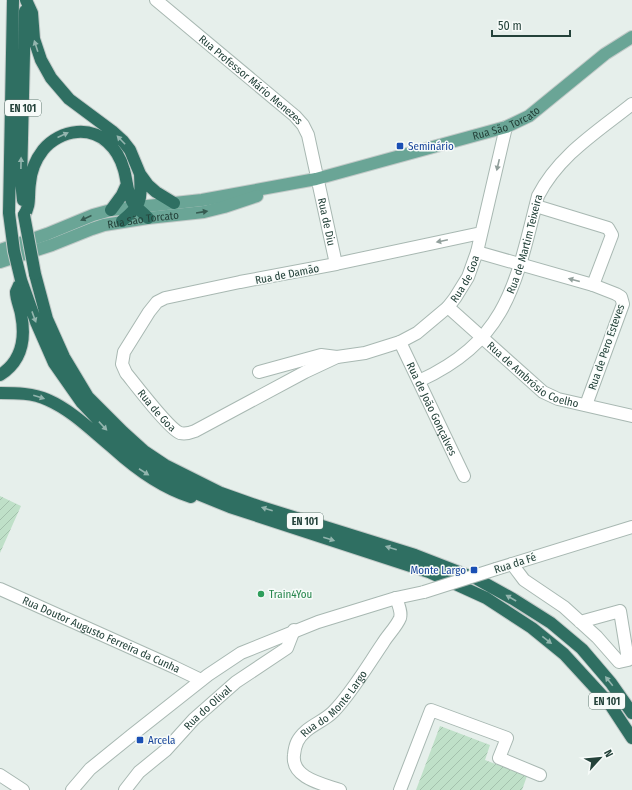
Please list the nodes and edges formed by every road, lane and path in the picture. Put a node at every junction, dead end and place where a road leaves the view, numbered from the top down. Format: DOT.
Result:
graph roads {
  1 [pos="13,0"];
  2 [pos="26,0"];
  3 [pos="156,0"];
  4 [pos="632,37"];
  5 [pos="632,104"];
  6 [pos="506,127"];
  7 [pos="140,174"];
  8 [pos="316,179"];
  9 [pos="127,184"];
  10 [pos="288,184"];
  11 [pos="174,203"];
  12 [pos="536,206"];
  13 [pos="137,207"];
  14 [pos="111,210"];
  15 [pos="24,215"];
  16 [pos="148,218"];
  17 [pos="122,221"];
  18 [pos="481,233"];
  19 [pos="0,250"];
  20 [pos="477,252"];
  21 [pos="0,262"];
  22 [pos="336,264"];
  23 [pos="520,265"];
  24 [pos="21,280"];
  25 [pos="593,285"];
  26 [pos="448,307"];
  27 [pos="483,338"];
  28 [pos="400,342"];
  29 [pos="122,357"];
  30 [pos="337,358"];
  31 [pos="259,372"];
  32 [pos="0,375"];
  33 [pos="419,381"];
  34 [pos="0,393"];
  35 [pos="586,405"];
  36 [pos="632,416"];
  37 [pos="464,476"];
  38 [pos="230,507"];
  39 [pos="632,527"];
  40 [pos="512,564"];
  41 [pos="0,589"];
  42 [pos="396,598"];
  43 [pos="580,622"];
  44 [pos="294,630"];
  45 [pos="201,680"];
  46 [pos="632,713"];
  47 [pos="632,738"];
  48 [pos="0,775"];
  49 [pos="540,775"];
  50 [pos="23,790"];
  51 [pos="72,790"];
  52 [pos="124,790"];
  53 [pos="340,790"];
  54 [pos="400,790"];
  1 -- 24 [label="highway, EN 101, bridge"];
  7 -- 2 [label="highway, one-way"];
  15 -- 2 [label="highway, EN 101, one-way"];
  3 -- 8 [label="street, Rua Professor Mário Menezes"];
  4 -- 6 [label="main road, Rua São Torcato"];
  5 -- 12 [label="street, Rua de Martim Teixeira"];
  6 -- 8 [label="main road, Rua São Torcato"];
  6 -- 18 [label="street, Rua de Goa, one-way"];
  7 -- 11 [label="highway"];
  7 -- 13 [label="highway"];
  8 -- 10 [label="main road, Rua São Torcato"];
  8 -- 22 [label="street, Rua de Diu"];
  9 -- 13 [label="highway"];
  9 -- 14 [label="highway"];
  15 -- 9 [label="highway, one-way"];
  10 -- 11 [label="main road, Rua São Torcato"];
  16 -- 10 [label="main road, Rua São Torcato, one-way"];
  11 -- 13 [label="main road, Rua São Torcato"];
  12 -- 23 [label="street, Rua de Martim Teixeira"];
  12 -- 25 [label="street"];
  13 -- 14 [label="main road, Rua São Torcato"];
  13 -- 16 [label="highway"];
  13 -- 17 [label="highway"];
  14 -- 19 [label="main road, Rua São Torcato, one-way"];
  46 -- 15 [label="highway, EN 101, one-way, bridge"];
  16 -- 17 [label="main road, Rua São Torcato"];
  17 -- 21 [label="main road, Rua São Torcato"];
  18 -- 20 [label="street, Rua de Goa"];
  18 -- 22 [label="street, Rua de Damão, one-way"];
  20 -- 23 [label="street, Rua de Pero Esteves"];
  20 -- 26 [label="street, Rua de Goa"];
  22 -- 29 [label="street, Rua de Damão"];
  25 -- 23 [label="street, Rua de Pero Esteves, one-way"];
  23 -- 27 [label="street, Rua de Martim Teixeira"];
  24 -- 32 [label="highway"];
  24 -- 38 [label="highway, EN 101, one-way"];
  25 -- 35 [label="street, Rua de Pero Esteves"];
  26 -- 27 [label="street, Rua de Ambrósio Coelho"];
  26 -- 28 [label="street, Rua de Goa"];
  27 -- 33 [label="street, Rua de Martim Teixeira"];
  27 -- 35 [label="street, Rua de Ambrósio Coelho"];
  28 -- 30 [label="street, Rua de Goa"];
  28 -- 33 [label="street, Rua de João Gonçalves"];
  29 -- 30 [label="street, Rua de Goa"];
  30 -- 31 [label="street, Rua de Goa"];
  33 -- 37 [label="street, Rua de João Gonçalves"];
  34 -- 38 [label="highway, one-way"];
  35 -- 36 [label="street, Rua de Ambrósio Coelho"];
  38 -- 47 [label="highway, EN 101, one-way"];
  39 -- 40 [label="street, Rua da Fé"];
  40 -- 42 [label="street, Rua da Fé, bridge"];
  40 -- 43 [label="street"];
  41 -- 45 [label="street, Rua Doutor Augusto Ferreira da Cunha"];
  42 -- 44 [label="street, Rua da Fé"];
  42 -- 53 [label="street, Rua do Monte Largo"];
  43 -- 43 [label="street"];
  44 -- 45 [label="street, Rua da Fé"];
  44 -- 52 [label="street, Rua do Olival"];
  45 -- 51 [label="street, Rua da Fé"];
  48 -- 50 [label="street"];
  49 -- 54 [label="street"];
}
